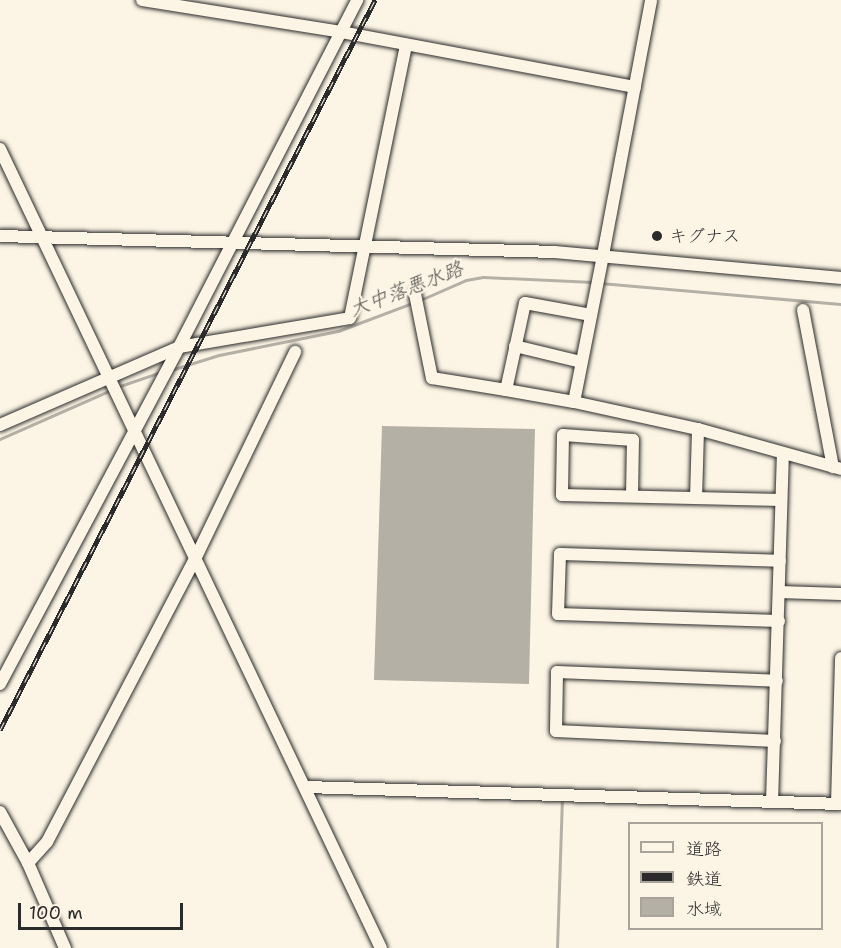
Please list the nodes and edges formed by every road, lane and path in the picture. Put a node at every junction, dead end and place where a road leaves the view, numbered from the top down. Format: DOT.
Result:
graph roads {
  1 [pos="142,0"];
  2 [pos="357,0"];
  3 [pos="651,0"];
  4 [pos="341,32"];
  5 [pos="406,45"];
  6 [pos="635,87"];
  7 [pos="0,148"];
  8 [pos="0,236"];
  9 [pos="45,238"];
  10 [pos="230,243"];
  11 [pos="368,246"];
  12 [pos="603,255"];
  13 [pos="841,278"];
  14 [pos="415,294"];
  15 [pos="803,310"];
  16 [pos="591,315"];
  17 [pos="515,346"];
  18 [pos="177,350"];
  19 [pos="295,352"];
  20 [pos="581,362"];
  21 [pos="111,380"];
  22 [pos="506,390"];
  23 [pos="574,402"];
  24 [pos="0,425"];
  25 [pos="134,429"];
  26 [pos="698,429"];
  27 [pos="783,454"];
  28 [pos="837,468"];
  29 [pos="632,496"];
  30 [pos="696,498"];
  31 [pos="781,500"];
  32 [pos="196,557"];
  33 [pos="780,561"];
  34 [pos="779,592"];
  35 [pos="841,594"];
  36 [pos="779,621"];
  37 [pos="841,658"];
  38 [pos="777,681"];
  39 [pos="0,684"];
  40 [pos="775,741"];
  41 [pos="306,787"];
  42 [pos="772,802"];
  43 [pos="839,804"];
  44 [pos="0,812"];
  45 [pos="28,863"];
  46 [pos="65,948"];
  47 [pos="381,948"];
  1 -- 4 [label="street"];
  2 -- 4 [label="street"];
  3 -- 6 [label="street"];
  4 -- 5 [label="street"];
  4 -- 10 [label="street"];
  5 -- 6 [label="street"];
  5 -- 11 [label="street"];
  6 -- 12 [label="street"];
  7 -- 9 [label="street"];
  8 -- 9 [label="street"];
  9 -- 10 [label="street"];
  9 -- 21 [label="street"];
  10 -- 11 [label="street"];
  10 -- 18 [label="street"];
  11 -- 12 [label="street"];
  11 -- 18 [label="street"];
  12 -- 13 [label="street"];
  12 -- 16 [label="street"];
  14 -- 22 [label="street"];
  15 -- 28 [label="street"];
  16 -- 17 [label="street"];
  16 -- 20 [label="street"];
  17 -- 20 [label="street"];
  17 -- 22 [label="street"];
  18 -- 21 [label="street"];
  18 -- 25 [label="street"];
  19 -- 32 [label="street"];
  20 -- 23 [label="street"];
  21 -- 24 [label="street"];
  21 -- 25 [label="street"];
  22 -- 23 [label="street"];
  23 -- 26 [label="street"];
  25 -- 32 [label="street"];
  25 -- 39 [label="street"];
  26 -- 27 [label="street"];
  26 -- 30 [label="street"];
  27 -- 28 [label="street"];
  27 -- 31 [label="street"];
  29 -- 29 [label="street"];
  29 -- 30 [label="street"];
  30 -- 31 [label="street"];
  31 -- 33 [label="street"];
  32 -- 41 [label="street"];
  32 -- 45 [label="street"];
  33 -- 34 [label="street"];
  33 -- 36 [label="street"];
  34 -- 35 [label="street"];
  34 -- 36 [label="street"];
  36 -- 38 [label="street"];
  37 -- 43 [label="street"];
  38 -- 40 [label="street"];
  38 -- 40 [label="street"];
  40 -- 42 [label="street"];
  41 -- 42 [label="street"];
  41 -- 47 [label="street"];
  42 -- 43 [label="street"];
  44 -- 45 [label="street"];
  45 -- 46 [label="street"];
}
